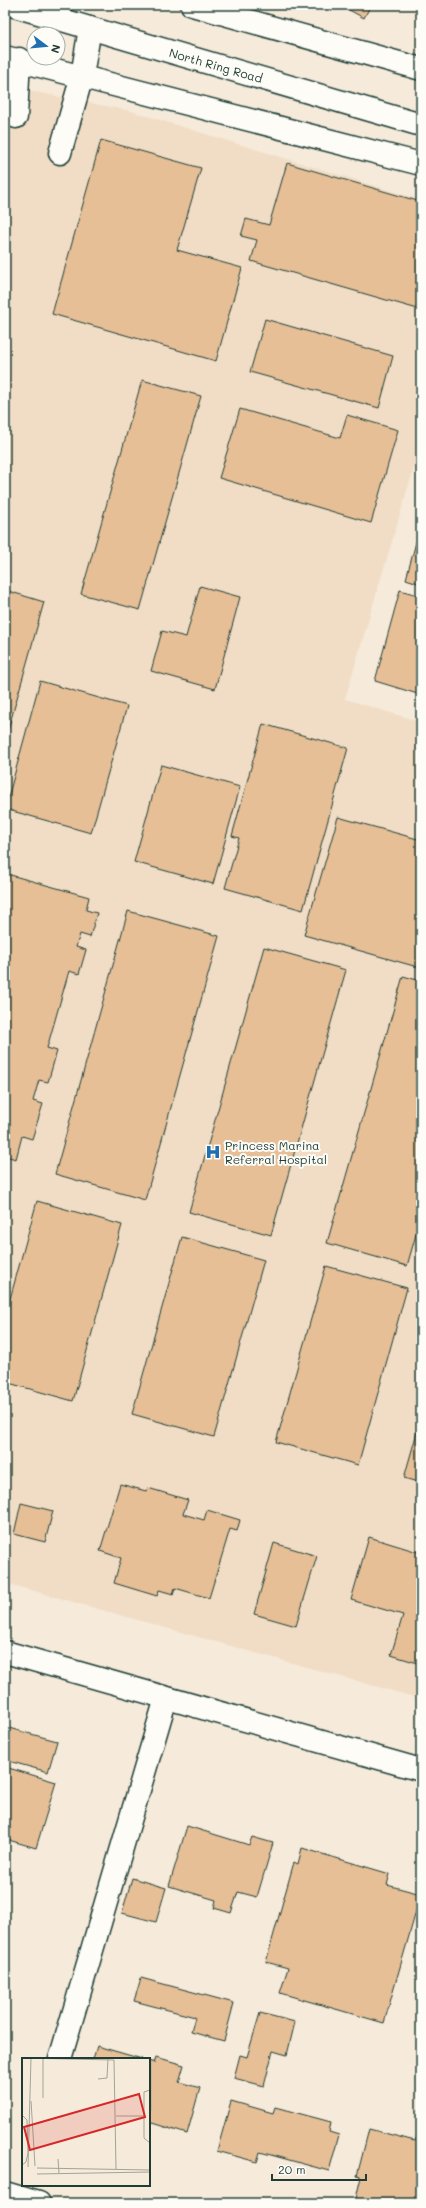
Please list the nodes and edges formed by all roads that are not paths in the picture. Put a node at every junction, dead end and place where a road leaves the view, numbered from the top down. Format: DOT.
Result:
graph roads {
  1 [pos="11,5"];
  2 [pos="192,5"];
  3 [pos="90,28"];
  4 [pos="12,58"];
  5 [pos="421,69"];
  6 [pos="82,76"];
  7 [pos="16,117"];
  8 [pos="421,125"];
  9 [pos="60,153"];
  10 [pos="421,164"];
  11 [pos="5,1652"];
  12 [pos="166,1698"];
  13 [pos="421,1770"];
  14 [pos="60,2058"];
  1 -- 3 [label="street, North Ring Road"];
  2 -- 5 [label="street"];
  3 -- 6 [label="street"];
  3 -- 8 [label="street, North Ring Road"];
  4 -- 6 [label="street"];
  4 -- 7 [label="street"];
  6 -- 9 [label="street"];
  6 -- 10 [label="street"];
  11 -- 12 [label="street"];
  12 -- 13 [label="street"];
  12 -- 14 [label="street"];
}
